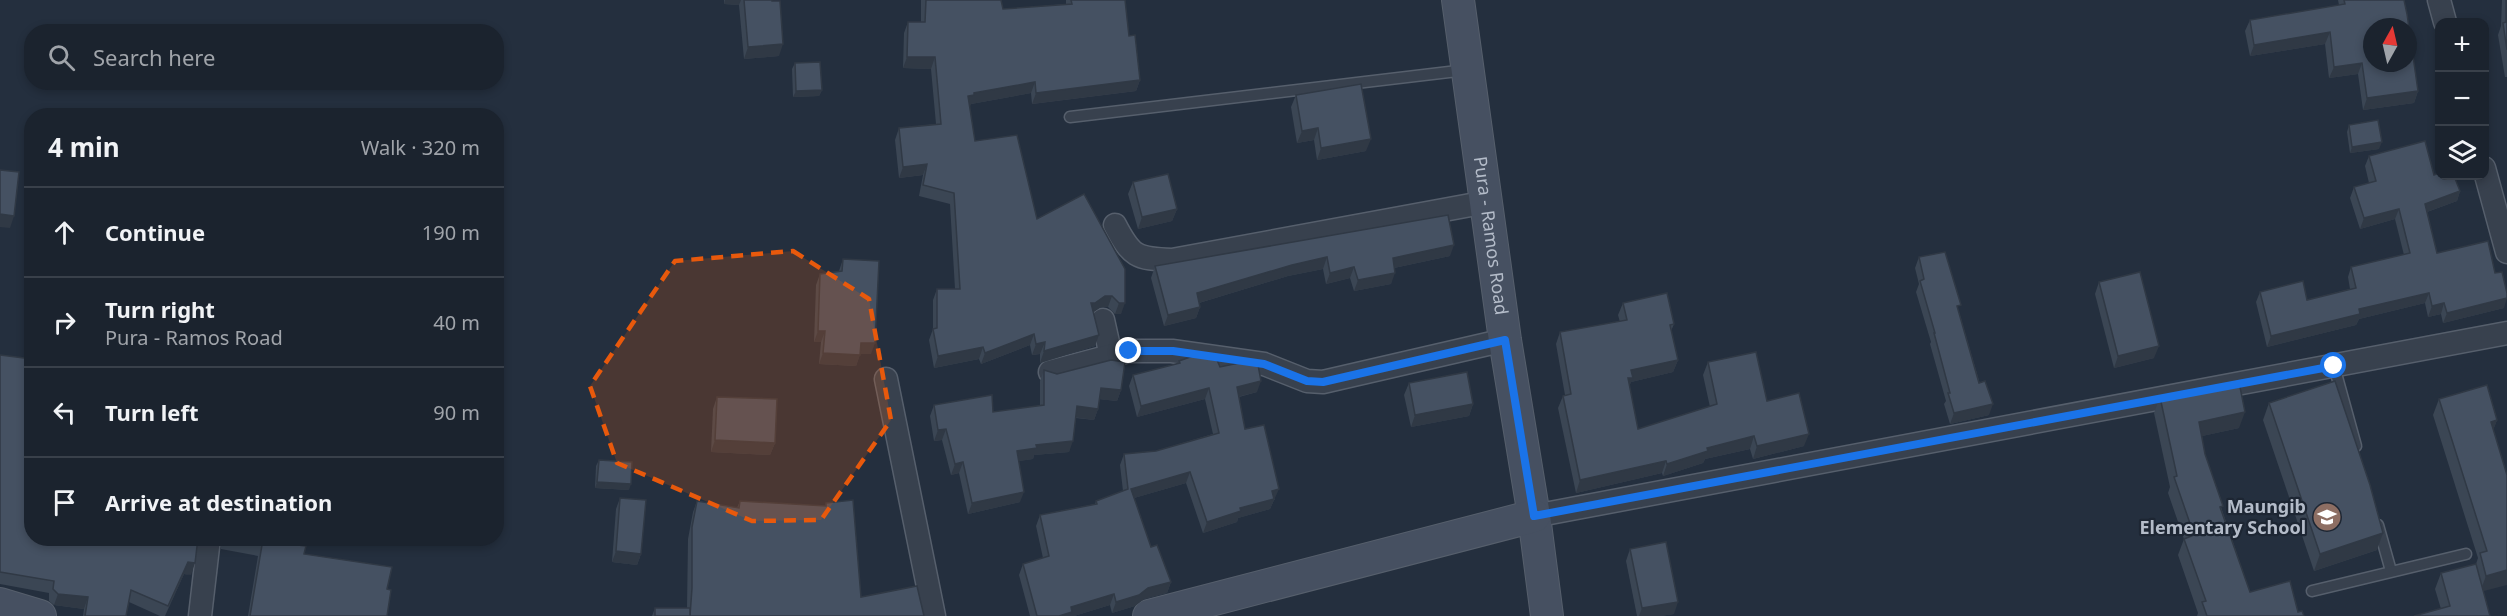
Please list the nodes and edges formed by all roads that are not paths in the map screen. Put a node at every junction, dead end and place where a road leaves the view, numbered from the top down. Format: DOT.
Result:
graph roads {
  1 [pos="1458,0"];
  2 [pos="2439,0"];
  3 [pos="2444,18"];
  4 [pos="1468,70"];
  5 [pos="1070,117"];
  6 [pos="2487,180"];
  7 [pos="1487,202"];
  8 [pos="1115,225"];
  9 [pos="2507,252"];
  10 [pos="1103,320"];
  11 [pos="2507,333"];
  12 [pos="1505,340"];
  13 [pos="1111,356"];
  14 [pos="2334,366"];
  15 [pos="1050,372"];
  16 [pos="886,379"];
  17 [pos="2359,457"];
  18 [pos="2375,514"];
  19 [pos="1534,516"];
  20 [pos="208,546"];
  21 [pos="2466,555"];
  22 [pos="2391,571"];
  23 [pos="2312,591"];
  24 [pos="0,603"];
  25 [pos="40,616"];
  26 [pos="200,616"];
  27 [pos="934,616"];
  28 [pos="1149,616"];
  29 [pos="1547,616"];
  1 -- 4 [label="main road, Pura - Ramos Road"];
  2 -- 3 [label="street"];
  4 -- 5 [label="lane"];
  4 -- 7 [label="main road, Pura - Ramos Road"];
  6 -- 9 [label="street"];
  7 -- 8 [label="street"];
  7 -- 12 [label="main road, Pura - Ramos Road"];
  10 -- 13 [label="street"];
  11 -- 14 [label="street"];
  12 -- 13 [label="street"];
  12 -- 19 [label="main road, Pura - Ramos Road"];
  13 -- 15 [label="street"];
  14 -- 17 [label="lane"];
  14 -- 19 [label="street"];
  16 -- 27 [label="street"];
  18 -- 22 [label="lane"];
  19 -- 28 [label="main road"];
  19 -- 29 [label="main road, Pura - Ramos Road"];
  20 -- 26 [label="street"];
  21 -- 22 [label="lane"];
  22 -- 23 [label="lane"];
  24 -- 25 [label="main road"];
}
